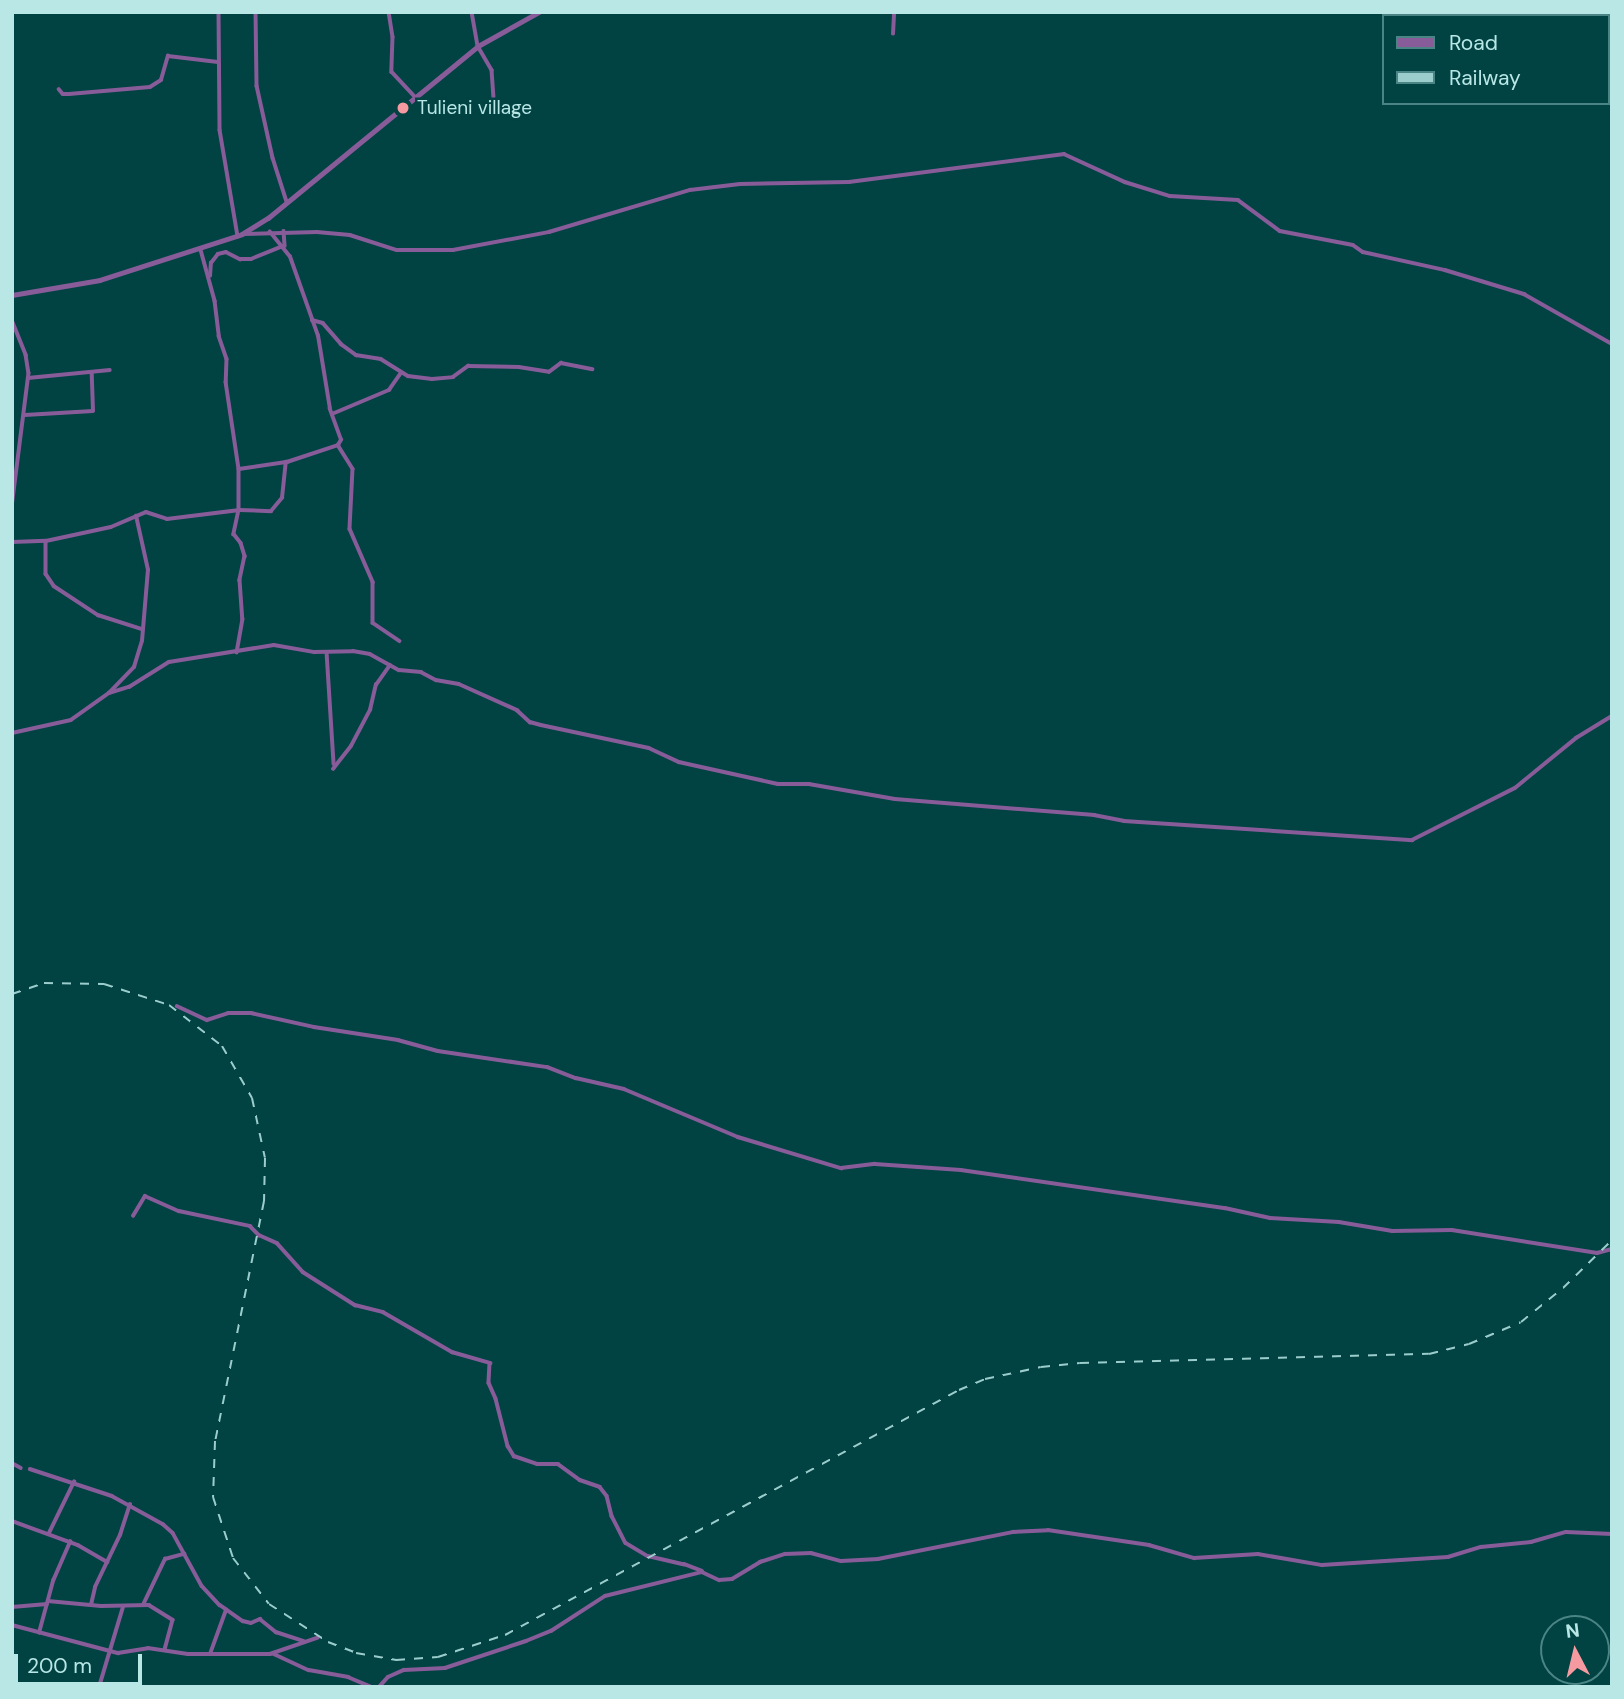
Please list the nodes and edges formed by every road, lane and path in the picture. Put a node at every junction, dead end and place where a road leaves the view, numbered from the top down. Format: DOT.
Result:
graph roads {
  1 [pos="219,12"];
  2 [pos="256,12"];
  3 [pos="389,12"];
  4 [pos="472,12"];
  5 [pos="539,12"];
  6 [pos="894,12"];
  7 [pos="893,34"];
  8 [pos="478,46"];
  9 [pos="218,62"];
  10 [pos="59,89"];
  11 [pos="415,97"];
  12 [pos="494,102"];
  13 [pos="287,202"];
  14 [pos="285,230"];
  15 [pos="270,232"];
  16 [pos="240,235"];
  17 [pos="284,247"];
  18 [pos="201,250"];
  19 [pos="210,278"];
  20 [pos="12,295"];
  21 [pos="12,320"];
  22 [pos="312,320"];
  23 [pos="1612,344"];
  24 [pos="592,369"];
  25 [pos="110,370"];
  26 [pos="92,373"];
  27 [pos="400,373"];
  28 [pos="28,378"];
  29 [pos="332,414"];
  30 [pos="25,415"];
  31 [pos="338,445"];
  32 [pos="286,461"];
  33 [pos="239,469"];
  34 [pos="12,508"];
  35 [pos="239,510"];
  36 [pos="136,516"];
  37 [pos="46,541"];
  38 [pos="12,542"];
  39 [pos="142,629"];
  40 [pos="400,642"];
  41 [pos="237,652"];
  42 [pos="327,652"];
  43 [pos="390,665"];
  44 [pos="109,693"];
  45 [pos="1612,716"];
  46 [pos="12,733"];
  47 [pos="177,1006"];
  48 [pos="132,1216"];
  49 [pos="1612,1249"];
  50 [pos="12,1463"];
  51 [pos="22,1468"];
  52 [pos="30,1469"];
  53 [pos="74,1482"];
  54 [pos="130,1505"];
  55 [pos="12,1521"];
  56 [pos="54,1525"];
  57 [pos="49,1533"];
  58 [pos="1612,1534"];
  59 [pos="58,1537"];
  60 [pos="70,1542"];
  61 [pos="184,1554"];
  62 [pos="108,1562"];
  63 [pos="703,1572"];
  64 [pos="48,1603"];
  65 [pos="91,1605"];
  66 [pos="143,1605"];
  67 [pos="12,1607"];
  68 [pos="123,1607"];
  69 [pos="226,1609"];
  70 [pos="12,1625"];
  71 [pos="39,1633"];
  72 [pos="317,1638"];
  73 [pos="304,1641"];
  74 [pos="166,1650"];
  75 [pos="110,1652"];
  76 [pos="210,1654"];
  77 [pos="274,1654"];
  78 [pos="99,1687"];
  79 [pos="370,1687"];
  80 [pos="379,1687"];
  1 -- 9 [label="street"];
  2 -- 13 [label="street"];
  3 -- 11 [label="street"];
  4 -- 8 [label="street"];
  5 -- 8 [label="street"];
  6 -- 7 [label="street"];
  8 -- 11 [label="street"];
  8 -- 12 [label="street"];
  9 -- 10 [label="street"];
  9 -- 16 [label="street"];
  11 -- 13 [label="street"];
  13 -- 16 [label="street"];
  14 -- 15 [label="street"];
  14 -- 17 [label="street"];
  14 -- 23 [label="street"];
  15 -- 16 [label="street"];
  15 -- 17 [label="street"];
  16 -- 18 [label="street"];
  17 -- 19 [label="street"];
  17 -- 22 [label="street"];
  18 -- 19 [label="street"];
  18 -- 20 [label="street"];
  19 -- 33 [label="street"];
  21 -- 28 [label="street"];
  22 -- 27 [label="street"];
  22 -- 29 [label="street"];
  24 -- 27 [label="street"];
  25 -- 26 [label="street"];
  26 -- 28 [label="street"];
  26 -- 30 [label="street"];
  27 -- 29 [label="street"];
  28 -- 30 [label="street"];
  29 -- 31 [label="street"];
  30 -- 34 [label="street"];
  31 -- 32 [label="street"];
  31 -- 40 [label="street"];
  32 -- 33 [label="street"];
  32 -- 35 [label="street"];
  33 -- 35 [label="street"];
  35 -- 36 [label="street"];
  35 -- 41 [label="street"];
  36 -- 37 [label="street"];
  36 -- 39 [label="street"];
  37 -- 38 [label="street"];
  37 -- 39 [label="street"];
  39 -- 44 [label="street"];
  41 -- 42 [label="street"];
  41 -- 44 [label="street"];
  42 -- 43 [label="street"];
  42 -- 43 [label="street"];
  43 -- 45 [label="street"];
  44 -- 46 [label="street"];
  47 -- 49 [label="street"];
  48 -- 63 [label="street"];
  50 -- 51 [label="street"];
  52 -- 53 [label="street"];
  53 -- 54 [label="street"];
  53 -- 56 [label="street"];
  54 -- 61 [label="street"];
  54 -- 62 [label="street"];
  55 -- 57 [label="street"];
  56 -- 57 [label="street"];
  56 -- 59 [label="street"];
  57 -- 59 [label="street"];
  58 -- 63 [label="street"];
  59 -- 60 [label="street"];
  60 -- 62 [label="street"];
  60 -- 64 [label="street"];
  61 -- 66 [label="street"];
  61 -- 69 [label="street"];
  62 -- 65 [label="street"];
  63 -- 80 [label="street"];
  64 -- 65 [label="street"];
  64 -- 67 [label="street"];
  64 -- 71 [label="street"];
  65 -- 68 [label="street"];
  66 -- 68 [label="street"];
  66 -- 74 [label="street"];
  68 -- 75 [label="street"];
  69 -- 73 [label="street"];
  69 -- 76 [label="street"];
  70 -- 71 [label="street"];
  71 -- 75 [label="street"];
  72 -- 73 [label="street"];
  73 -- 77 [label="street"];
  74 -- 75 [label="street"];
  74 -- 76 [label="street"];
  75 -- 78 [label="street"];
  76 -- 77 [label="street"];
  77 -- 79 [label="street"];
}
